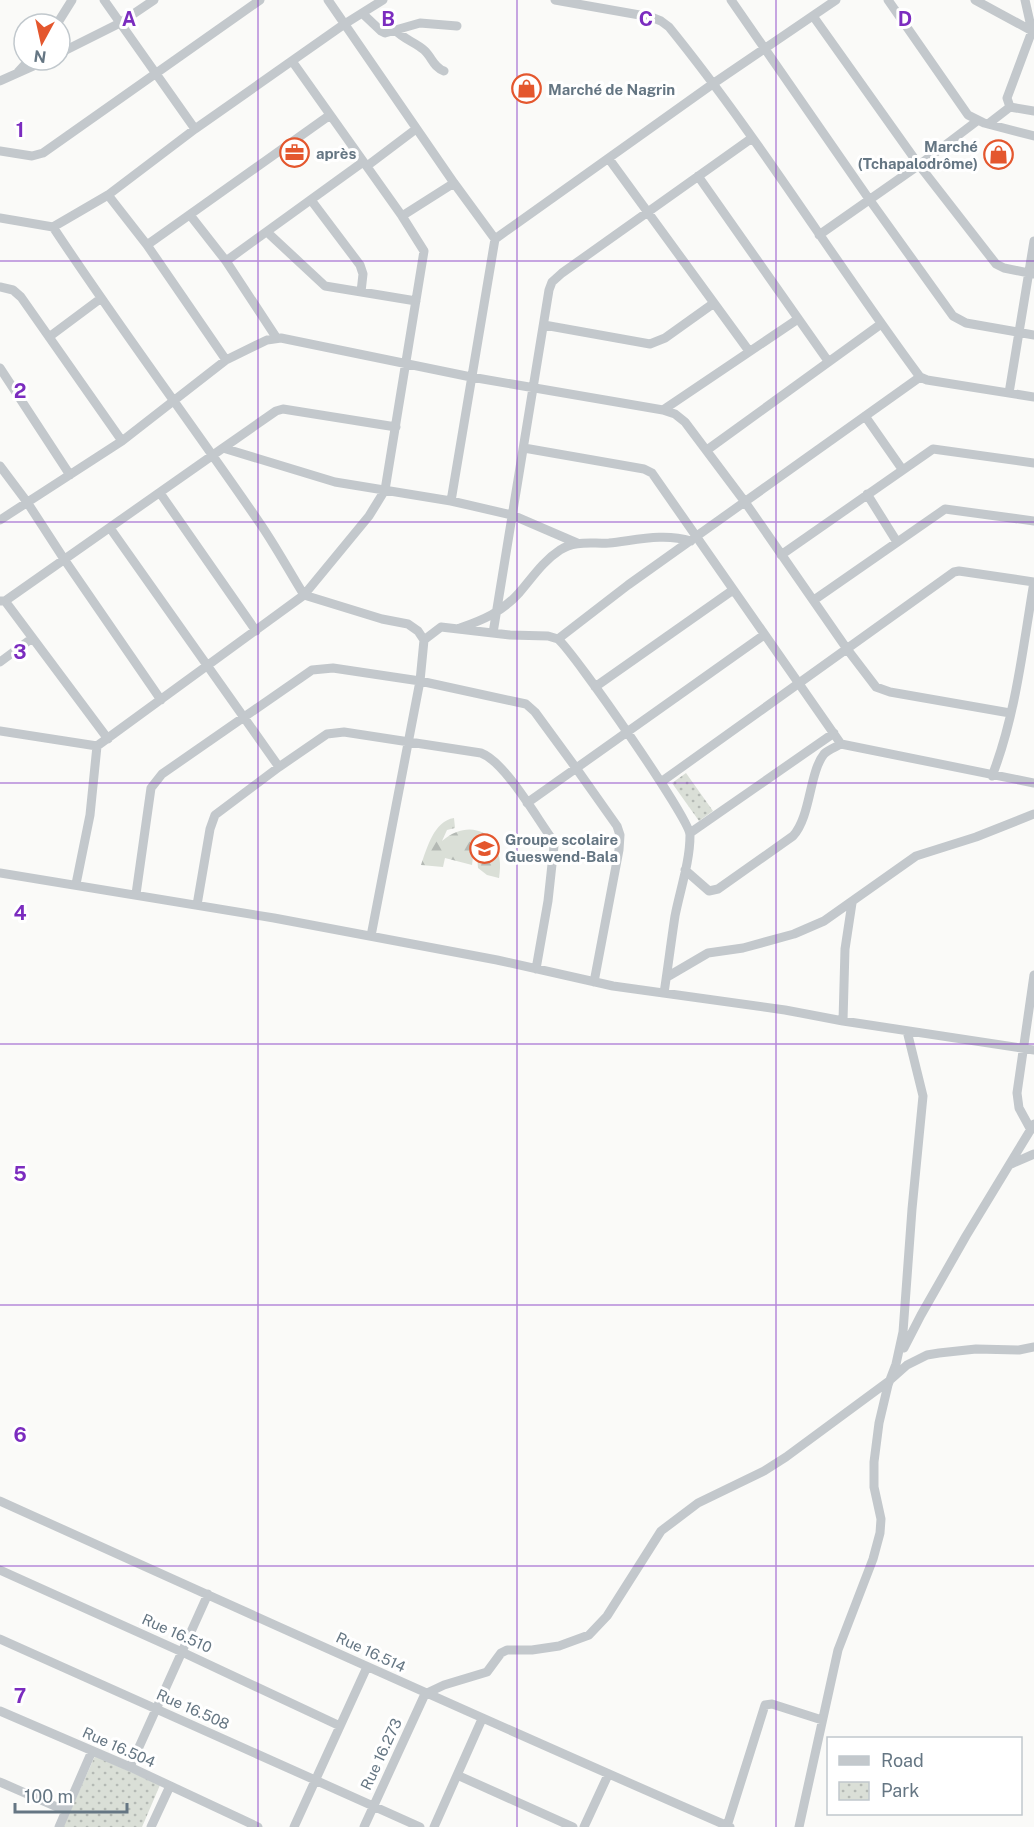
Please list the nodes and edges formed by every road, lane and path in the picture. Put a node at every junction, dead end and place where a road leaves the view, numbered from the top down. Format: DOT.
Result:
graph roads {
  1 [pos="104,0"];
  2 [pos="154,0"];
  3 [pos="260,0"];
  4 [pos="328,0"];
  5 [pos="383,0"];
  6 [pos="555,0"];
  7 [pos="731,0"];
  8 [pos="836,0"];
  9 [pos="888,0"];
  10 [pos="975,0"];
  11 [pos="1025,0"];
  12 [pos="362,13"];
  13 [pos="813,16"];
  14 [pos="120,23"];
  15 [pos="343,25"];
  16 [pos="457,26"];
  17 [pos="395,30"];
  18 [pos="1033,32"];
  19 [pos="72,47"];
  20 [pos="765,48"];
  21 [pos="292,61"];
  22 [pos="444,71"];
  23 [pos="18,72"];
  24 [pos="22,72"];
  25 [pos="156,74"];
  26 [pos="14,76"];
  27 [pos="0,81"];
  28 [pos="714,83"];
  29 [pos="1010,107"];
  30 [pos="1034,111"];
  31 [pos="330,115"];
  32 [pos="977,121"];
  33 [pos="988,124"];
  34 [pos="195,129"];
  35 [pos="416,129"];
  36 [pos="1034,136"];
  37 [pos="752,138"];
  38 [pos="0,151"];
  39 [pos="609,159"];
  40 [pos="365,164"];
  41 [pos="919,165"];
  42 [pos="698,176"];
  43 [pos="454,183"];
  44 [pos="108,195"];
  45 [pos="869,199"];
  46 [pos="310,200"];
  47 [pos="648,212"];
  48 [pos="190,215"];
  49 [pos="402,216"];
  50 [pos="0,218"];
  51 [pos="53,227"];
  52 [pos="267,232"];
  53 [pos="819,235"];
  54 [pos="495,239"];
  55 [pos="1034,241"];
  56 [pos="147,245"];
  57 [pos="226,261"];
  58 [pos="1031,274"];
  59 [pos="0,287"];
  60 [pos="361,292"];
  61 [pos="100,299"];
  62 [pos="416,301"];
  63 [pos="714,303"];
  64 [pos="798,319"];
  65 [pos="881,324"];
  66 [pos="544,325"];
  67 [pos="1019,332"];
  68 [pos="1034,335"];
  69 [pos="49,337"];
  70 [pos="276,338"];
  71 [pos="748,351"];
  72 [pos="226,360"];
  73 [pos="828,361"];
  74 [pos="406,365"];
  75 [pos="0,368"];
  76 [pos="471,377"];
  77 [pos="920,377"];
  78 [pos="534,388"];
  79 [pos="1010,393"];
  80 [pos="1034,397"];
  81 [pos="175,400"];
  82 [pos="663,410"];
  83 [pos="865,416"];
  84 [pos="396,428"];
  85 [pos="122,441"];
  86 [pos="223,448"];
  87 [pos="524,448"];
  88 [pos="707,450"];
  89 [pos="213,456"];
  90 [pos="1034,463"];
  91 [pos="0,466"];
  92 [pos="902,469"];
  93 [pos="70,475"];
  94 [pos="386,490"];
  95 [pos="160,493"];
  96 [pos="867,494"];
  97 [pos="451,501"];
  98 [pos="27,502"];
  99 [pos="746,502"];
  100 [pos="512,515"];
  101 [pos="0,520"];
  102 [pos="1034,520"];
  103 [pos="110,528"];
  104 [pos="694,539"];
  105 [pos="897,542"];
  106 [pos="577,543"];
  107 [pos="781,555"];
  108 [pos="64,560"];
  109 [pos="1034,582"];
  110 [pos="733,590"];
  111 [pos="304,595"];
  112 [pos="814,600"];
  113 [pos="2,601"];
  114 [pos="498,612"];
  115 [pos="458,628"];
  116 [pos="256,631"];
  117 [pos="493,633"];
  118 [pos="764,635"];
  119 [pos="31,639"];
  120 [pos="558,639"];
  121 [pos="424,640"];
  122 [pos="847,649"];
  123 [pos="0,662"];
  124 [pos="208,666"];
  125 [pos="420,681"];
  126 [pos="799,683"];
  127 [pos="594,687"];
  128 [pos="161,700"];
  129 [pos="1010,713"];
  130 [pos="243,718"];
  131 [pos="0,731"];
  132 [pos="626,733"];
  133 [pos="834,733"];
  134 [pos="108,739"];
  135 [pos="408,742"];
  136 [pos="841,744"];
  137 [pos="98,746"];
  138 [pos="279,767"];
  139 [pos="576,768"];
  140 [pos="992,776"];
  141 [pos="661,782"];
  142 [pos="1034,783"];
  143 [pos="527,803"];
  144 [pos="1034,814"];
  145 [pos="690,833"];
  146 [pos="685,870"];
  147 [pos="0,873"];
  148 [pos="76,884"];
  149 [pos="136,894"];
  150 [pos="852,903"];
  151 [pos="197,905"];
  152 [pos="371,936"];
  153 [pos="536,969"];
  154 [pos="1034,975"];
  155 [pos="667,977"];
  156 [pos="594,982"];
  157 [pos="1033,990"];
  158 [pos="664,993"];
  159 [pos="843,1021"];
  160 [pos="906,1031"];
  161 [pos="1022,1048"];
  162 [pos="1034,1050"];
  163 [pos="1032,1127"];
  164 [pos="1034,1154"];
  165 [pos="1011,1164"];
  166 [pos="1034,1347"];
  167 [pos="896,1364"];
  168 [pos="889,1381"];
  169 [pos="0,1501"];
  170 [pos="0,1570"];
  171 [pos="208,1594"];
  172 [pos="0,1639"];
  173 [pos="182,1652"];
  174 [pos="367,1667"];
  175 [pos="425,1694"];
  176 [pos="156,1709"];
  177 [pos="0,1711"];
  178 [pos="482,1719"];
  179 [pos="822,1720"];
  180 [pos="340,1726"];
  181 [pos="92,1751"];
  182 [pos="130,1767"];
  183 [pos="457,1775"];
  184 [pos="608,1775"];
  185 [pos="315,1781"];
  186 [pos="0,1782"];
  187 [pos="170,1786"];
  188 [pos="373,1807"];
  189 [pos="66,1811"];
  190 [pos="728,1826"];
  191 [pos="59,1827"];
  192 [pos="152,1827"];
  193 [pos="258,1827"];
  194 [pos="294,1827"];
  195 [pos="364,1827"];
  196 [pos="420,1827"];
  197 [pos="434,1827"];
  198 [pos="573,1827"];
  199 [pos="584,1827"];
  200 [pos="798,1827"];
  1 -- 14 [label="street"];
  2 -- 14 [label="street"];
  3 -- 25 [label="street"];
  4 -- 15 [label="street"];
  5 -- 12 [label="street"];
  6 -- 28 [label="street"];
  7 -- 20 [label="street"];
  8 -- 13 [label="street"];
  9 -- 32 [label="street"];
  10 -- 18 [label="street"];
  11 -- 18 [label="street"];
  12 -- 15 [label="street"];
  12 -- 17 [label="street"];
  13 -- 20 [label="street"];
  13 -- 41 [label="street"];
  14 -- 19 [label="street"];
  14 -- 25 [label="street"];
  15 -- 21 [label="street"];
  15 -- 35 [label="street"];
  16 -- 17 [label="street"];
  17 -- 22 [label="street"];
  18 -- 29 [label="street"];
  20 -- 28 [label="street"];
  20 -- 45 [label="street"];
  21 -- 31 [label="street"];
  21 -- 34 [label="street"];
  23 -- 26 [label="street"];
  24 -- 26 [label="street"];
  25 -- 34 [label="street"];
  25 -- 38 [label="street"];
  26 -- 27 [label="street"];
  28 -- 37 [label="street"];
  28 -- 39 [label="street"];
  29 -- 30 [label="street"];
  29 -- 33 [label="street"];
  31 -- 40 [label="street"];
  31 -- 48 [label="street"];
  32 -- 33 [label="street"];
  32 -- 41 [label="street"];
  33 -- 36 [label="street"];
  34 -- 44 [label="street"];
  35 -- 40 [label="street"];
  35 -- 43 [label="street"];
  37 -- 42 [label="street"];
  37 -- 53 [label="street"];
  39 -- 47 [label="street"];
  39 -- 54 [label="street"];
  40 -- 46 [label="street"];
  40 -- 49 [label="street"];
  41 -- 45 [label="street"];
  41 -- 58 [label="street"];
  42 -- 47 [label="street"];
  42 -- 64 [label="street"];
  43 -- 49 [label="street"];
  43 -- 54 [label="street"];
  44 -- 51 [label="street"];
  44 -- 56 [label="street"];
  45 -- 53 [label="street"];
  45 -- 67 [label="street"];
  46 -- 52 [label="street"];
  46 -- 60 [label="street"];
  47 -- 63 [label="street"];
  47 -- 66 [label="street"];
  48 -- 56 [label="street"];
  48 -- 57 [label="street"];
  49 -- 62 [label="street"];
  50 -- 51 [label="street"];
  51 -- 61 [label="street"];
  52 -- 57 [label="street"];
  52 -- 60 [label="street"];
  53 -- 65 [label="street"];
  54 -- 76 [label="street"];
  55 -- 58 [label="street"];
  56 -- 72 [label="street"];
  57 -- 70 [label="street"];
  58 -- 67 [label="street"];
  59 -- 69 [label="street"];
  60 -- 62 [label="street"];
  61 -- 69 [label="street"];
  61 -- 81 [label="street"];
  62 -- 74 [label="street"];
  63 -- 66 [label="street"];
  63 -- 71 [label="street"];
  64 -- 71 [label="street"];
  64 -- 73 [label="street"];
  65 -- 73 [label="street"];
  65 -- 77 [label="street"];
  66 -- 78 [label="street"];
  67 -- 68 [label="street"];
  67 -- 79 [label="street"];
  69 -- 85 [label="street"];
  70 -- 72 [label="street"];
  70 -- 74 [label="street"];
  71 -- 82 [label="street"];
  72 -- 81 [label="street"];
  73 -- 88 [label="street"];
  74 -- 76 [label="street"];
  74 -- 84 [label="street"];
  75 -- 93 [label="street"];
  76 -- 78 [label="street"];
  76 -- 97 [label="street"];
  77 -- 79 [label="street"];
  77 -- 83 [label="street"];
  78 -- 82 [label="street"];
  78 -- 87 [label="street"];
  79 -- 80 [label="street"];
  81 -- 85 [label="street"];
  81 -- 89 [label="street"];
  82 -- 88 [label="street"];
  83 -- 92 [label="street"];
  83 -- 99 [label="street"];
  84 -- 86 [label="street"];
  84 -- 94 [label="street"];
  85 -- 93 [label="street"];
  86 -- 89 [label="street"];
  86 -- 94 [label="street"];
  87 -- 100 [label="street"];
  87 -- 104 [label="street"];
  88 -- 99 [label="street"];
  89 -- 95 [label="street"];
  89 -- 111 [label="street"];
  90 -- 92 [label="street"];
  91 -- 98 [label="street"];
  92 -- 96 [label="street"];
  93 -- 98 [label="street"];
  94 -- 97 [label="street"];
  94 -- 111 [label="street"];
  95 -- 103 [label="street"];
  95 -- 116 [label="street"];
  96 -- 105 [label="street"];
  96 -- 107 [label="street"];
  97 -- 100 [label="street"];
  98 -- 101 [label="street"];
  98 -- 108 [label="street"];
  99 -- 104 [label="street"];
  99 -- 107 [label="street"];
  100 -- 106 [label="street"];
  100 -- 114 [label="street"];
  102 -- 105 [label="street"];
  103 -- 108 [label="street"];
  103 -- 124 [label="street"];
  104 -- 106 [label="street"];
  104 -- 110 [label="street"];
  104 -- 120 [label="street"];
  105 -- 112 [label="street"];
  106 -- 114 [label="street"];
  107 -- 112 [label="street"];
  108 -- 113 [label="street"];
  108 -- 128 [label="street"];
  109 -- 122 [label="street"];
  109 -- 129 [label="street"];
  110 -- 118 [label="street"];
  110 -- 127 [label="street"];
  111 -- 116 [label="street"];
  111 -- 121 [label="street"];
  112 -- 122 [label="street"];
  113 -- 119 [label="street"];
  114 -- 115 [label="street"];
  114 -- 117 [label="street"];
  115 -- 117 [label="street"];
  115 -- 121 [label="street"];
  116 -- 124 [label="street"];
  117 -- 120 [label="street"];
  118 -- 126 [label="street"];
  118 -- 132 [label="street"];
  119 -- 123 [label="street"];
  119 -- 134 [label="street"];
  120 -- 127 [label="street"];
  121 -- 125 [label="street"];
  122 -- 126 [label="street"];
  122 -- 129 [label="street"];
  124 -- 128 [label="street"];
  124 -- 130 [label="street"];
  125 -- 130 [label="street"];
  125 -- 135 [label="street"];
  125 -- 139 [label="street"];
  126 -- 133 [label="street"];
  126 -- 141 [label="street"];
  127 -- 132 [label="street"];
  128 -- 134 [label="street"];
  129 -- 140 [label="street"];
  130 -- 138 [label="street"];
  130 -- 149 [label="street"];
  131 -- 137 [label="street"];
  132 -- 139 [label="street"];
  132 -- 141 [label="street"];
  133 -- 136 [label="street"];
  133 -- 145 [label="street"];
  134 -- 137 [label="street"];
  135 -- 138 [label="street"];
  135 -- 143 [label="street"];
  135 -- 152 [label="street"];
  136 -- 140 [label="street"];
  136 -- 146 [label="street"];
  137 -- 148 [label="street"];
  138 -- 151 [label="street"];
  139 -- 143 [label="street"];
  139 -- 156 [label="street"];
  140 -- 142 [label="street"];
  141 -- 145 [label="street"];
  143 -- 153 [label="street"];
  144 -- 150 [label="street"];
  145 -- 146 [label="street"];
  146 -- 155 [label="street"];
  147 -- 148 [label="street"];
  148 -- 149 [label="street"];
  149 -- 151 [label="street"];
  150 -- 155 [label="street"];
  150 -- 159 [label="street"];
  151 -- 152 [label="street"];
  152 -- 153 [label="street"];
  153 -- 156 [label="street"];
  154 -- 157 [label="street"];
  155 -- 158 [label="street"];
  156 -- 158 [label="street"];
  157 -- 161 [label="street"];
  158 -- 159 [label="street"];
  159 -- 160 [label="street"];
  160 -- 161 [label="street"];
  160 -- 167 [label="street"];
  161 -- 162 [label="street"];
  161 -- 163 [label="street"];
  163 -- 165 [label="street"];
  164 -- 165 [label="street"];
  165 -- 167 [label="street"];
  166 -- 168 [label="street"];
  167 -- 168 [label="street"];
  168 -- 175 [label="street"];
  168 -- 179 [label="street"];
  169 -- 171 [label="street, Rue 16.514"];
  170 -- 173 [label="street, Rue 16.510"];
  171 -- 173 [label="street"];
  171 -- 174 [label="street, Rue 16.514"];
  172 -- 176 [label="street, Rue 16.508"];
  173 -- 176 [label="street"];
  173 -- 180 [label="street, Rue 16.510"];
  174 -- 175 [label="street, Rue 16.514"];
  174 -- 180 [label="street"];
  175 -- 178 [label="street, Rue 16.514"];
  175 -- 188 [label="street, Rue 16.273"];
  176 -- 182 [label="street"];
  176 -- 185 [label="street, Rue 16.508"];
  177 -- 181 [label="street, Rue 16.504"];
  178 -- 183 [label="street"];
  178 -- 184 [label="street, Rue 16.514"];
  179 -- 190 [label="street"];
  179 -- 200 [label="street"];
  180 -- 185 [label="street"];
  181 -- 182 [label="street, Rue 16.504"];
  181 -- 189 [label="street"];
  182 -- 187 [label="street, Rue 16.504"];
  183 -- 197 [label="street"];
  183 -- 198 [label="street"];
  184 -- 190 [label="street, Rue 16.514"];
  184 -- 199 [label="street"];
  185 -- 188 [label="street, Rue 16.508"];
  185 -- 194 [label="street"];
  186 -- 189 [label="street"];
  187 -- 192 [label="street"];
  187 -- 193 [label="street, Rue 16.504"];
  188 -- 195 [label="street, Rue 16.273"];
  188 -- 196 [label="street, Rue 16.508"];
  189 -- 191 [label="street"];
}
